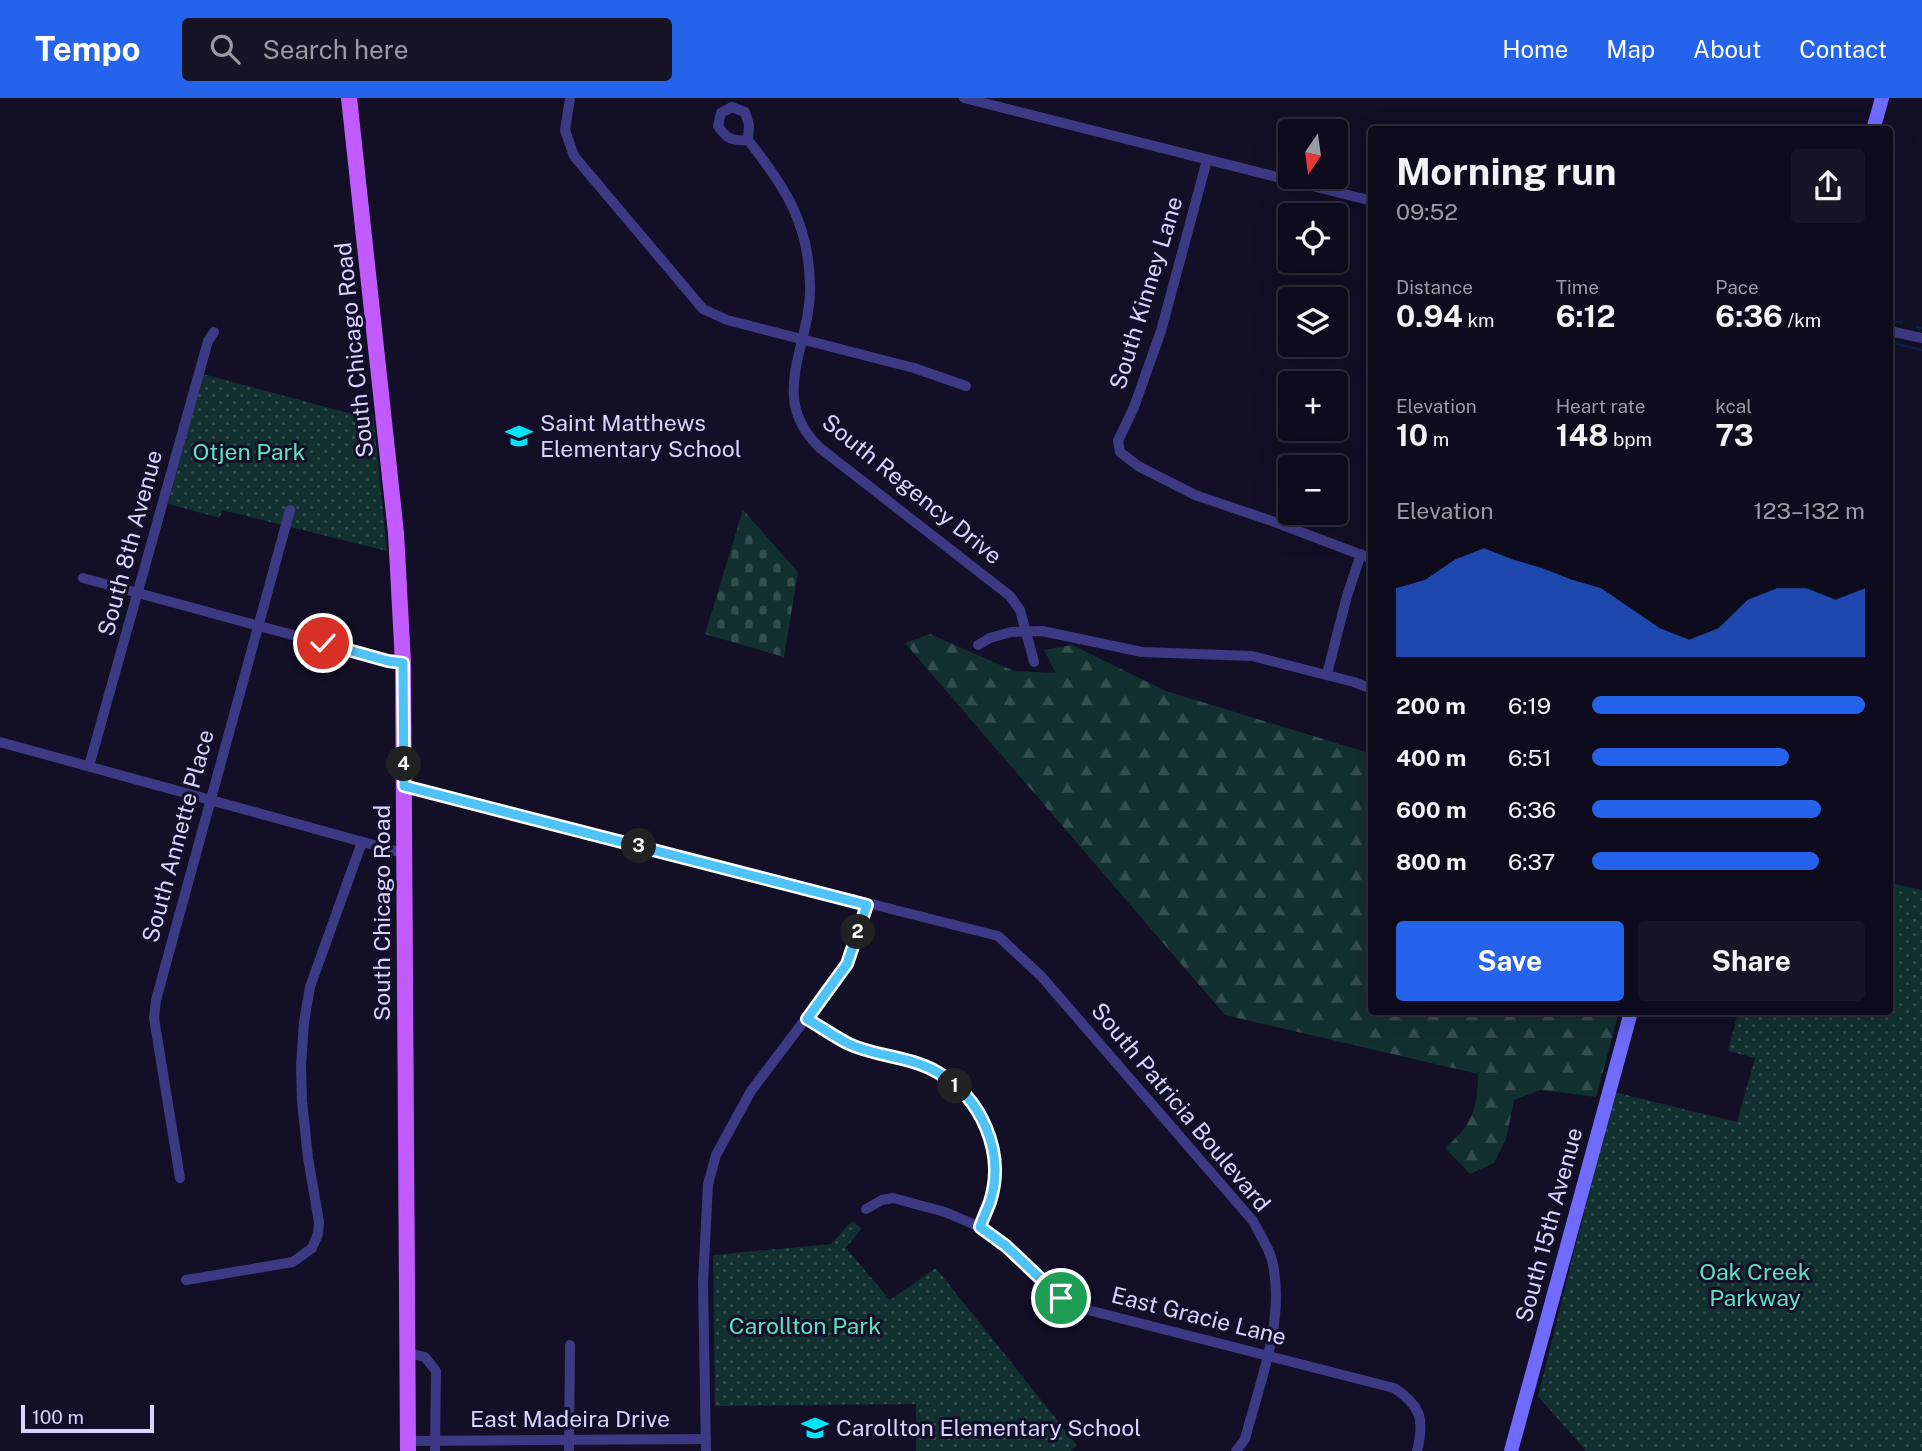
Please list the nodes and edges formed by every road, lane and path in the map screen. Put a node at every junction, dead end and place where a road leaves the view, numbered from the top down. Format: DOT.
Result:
graph roads {
  1 [pos="349,98"];
  2 [pos="570,98"];
  3 [pos="964,98"];
  4 [pos="1882,98"];
  5 [pos="1874,126"];
  6 [pos="748,140"];
  7 [pos="1207,160"];
  8 [pos="1368,200"];
  9 [pos="214,332"];
  10 [pos="1893,332"];
  11 [pos="1922,338"];
  12 [pos="802,340"];
  13 [pos="966,386"];
  14 [pos="290,510"];
  15 [pos="1366,557"];
  16 [pos="83,578"];
  17 [pos="139,594"];
  18 [pos="258,624"];
  19 [pos="1027,631"];
  20 [pos="978,645"];
  21 [pos="1034,662"];
  22 [pos="403,663"];
  23 [pos="1327,674"];
  24 [pos="1368,688"];
  25 [pos="0,742"];
  26 [pos="89,766"];
  27 [pos="404,786"];
  28 [pos="210,800"];
  29 [pos="362,842"];
  30 [pos="403,853"];
  31 [pos="867,905"];
  32 [pos="1630,1015"];
  33 [pos="807,1019"];
  34 [pos="180,1178"];
  35 [pos="866,1209"];
  36 [pos="980,1227"];
  37 [pos="186,1280"];
  38 [pos="570,1345"];
  39 [pos="408,1353"];
  40 [pos="1266,1355"];
  41 [pos="706,1439"];
  42 [pos="408,1446"];
  43 [pos="435,1446"];
  44 [pos="569,1446"];
  45 [pos="706,1451"];
  46 [pos="1236,1451"];
  47 [pos="1417,1451"];
  48 [pos="1511,1451"];
  1 -- 22 [label="main road, South Chicago Road"];
  2 -- 12 [label="street"];
  3 -- 7 [label="street"];
  4 -- 5 [label="street"];
  6 -- 12 [label="street, South Regency Drive"];
  7 -- 8 [label="street"];
  7 -- 15 [label="street, South Kinney Lane"];
  9 -- 17 [label="street, South 8th Avenue"];
  10 -- 11 [label="street"];
  12 -- 13 [label="street"];
  12 -- 19 [label="street, South Regency Drive"];
  14 -- 18 [label="street, South Annette Place"];
  15 -- 23 [label="street"];
  16 -- 17 [label="street"];
  17 -- 18 [label="street"];
  17 -- 26 [label="street, South 8th Avenue"];
  18 -- 22 [label="street"];
  18 -- 28 [label="street, South Annette Place"];
  19 -- 20 [label="street"];
  19 -- 21 [label="street, South Regency Drive"];
  19 -- 23 [label="street"];
  22 -- 27 [label="main road, South Chicago Road"];
  23 -- 24 [label="street"];
  25 -- 26 [label="street"];
  26 -- 28 [label="street"];
  27 -- 30 [label="main road, South Chicago Road"];
  27 -- 31 [label="street"];
  28 -- 29 [label="street"];
  28 -- 34 [label="street, South Annette Place"];
  29 -- 30 [label="street"];
  29 -- 37 [label="street"];
  30 -- 39 [label="main road, South Chicago Road"];
  31 -- 33 [label="street"];
  31 -- 40 [label="street, South Patricia Boulevard"];
  32 -- 48 [label="street, South 15th Avenue"];
  33 -- 36 [label="street"];
  33 -- 41 [label="street"];
  35 -- 36 [label="street, East Gracie Lane"];
  36 -- 40 [label="street, East Gracie Lane"];
  38 -- 44 [label="street"];
  39 -- 42 [label="main road, South Chicago Road"];
  39 -- 43 [label="street"];
  40 -- 46 [label="street, South Patricia Boulevard"];
  40 -- 47 [label="street, East Gracie Lane"];
  41 -- 44 [label="street, East Madeira Drive"];
  41 -- 45 [label="street"];
  42 -- 43 [label="street, East Madeira Drive"];
  43 -- 44 [label="street, East Madeira Drive"];
}
